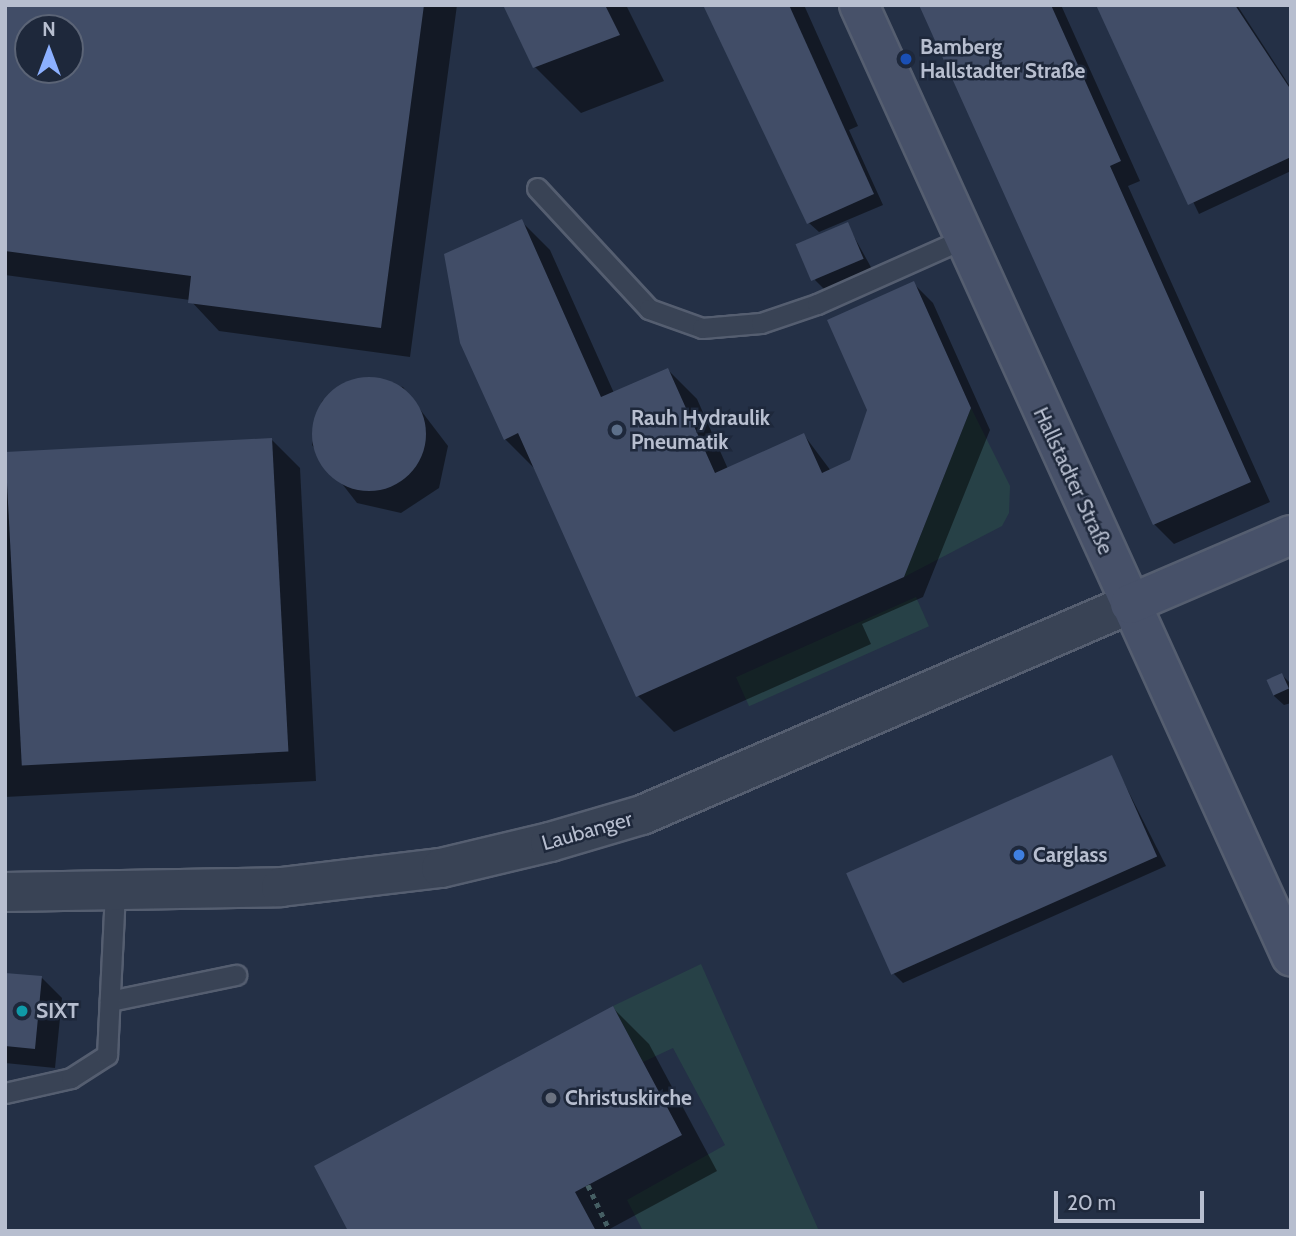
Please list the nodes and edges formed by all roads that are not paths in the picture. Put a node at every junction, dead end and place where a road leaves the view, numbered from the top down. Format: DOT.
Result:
graph roads {
  1 [pos="859,5"];
  2 [pos="537,188"];
  3 [pos="963,239"];
  4 [pos="1291,535"];
  5 [pos="1130,604"];
  6 [pos="5,892"];
  7 [pos="115,894"];
  8 [pos="1291,956"];
  9 [pos="236,975"];
  10 [pos="110,1000"];
  11 [pos="5,1093"];
  1 -- 3 [label="main road, Hallstadter Straße"];
  2 -- 3 [label="lane"];
  3 -- 5 [label="main road, Hallstadter Straße"];
  4 -- 5 [label="main road"];
  5 -- 7 [label="street, Laubanger"];
  5 -- 8 [label="main road, Hallstadter Straße"];
  6 -- 7 [label="street, Laubanger"];
  7 -- 10 [label="lane"];
  9 -- 10 [label="lane"];
  10 -- 11 [label="lane"];
}
